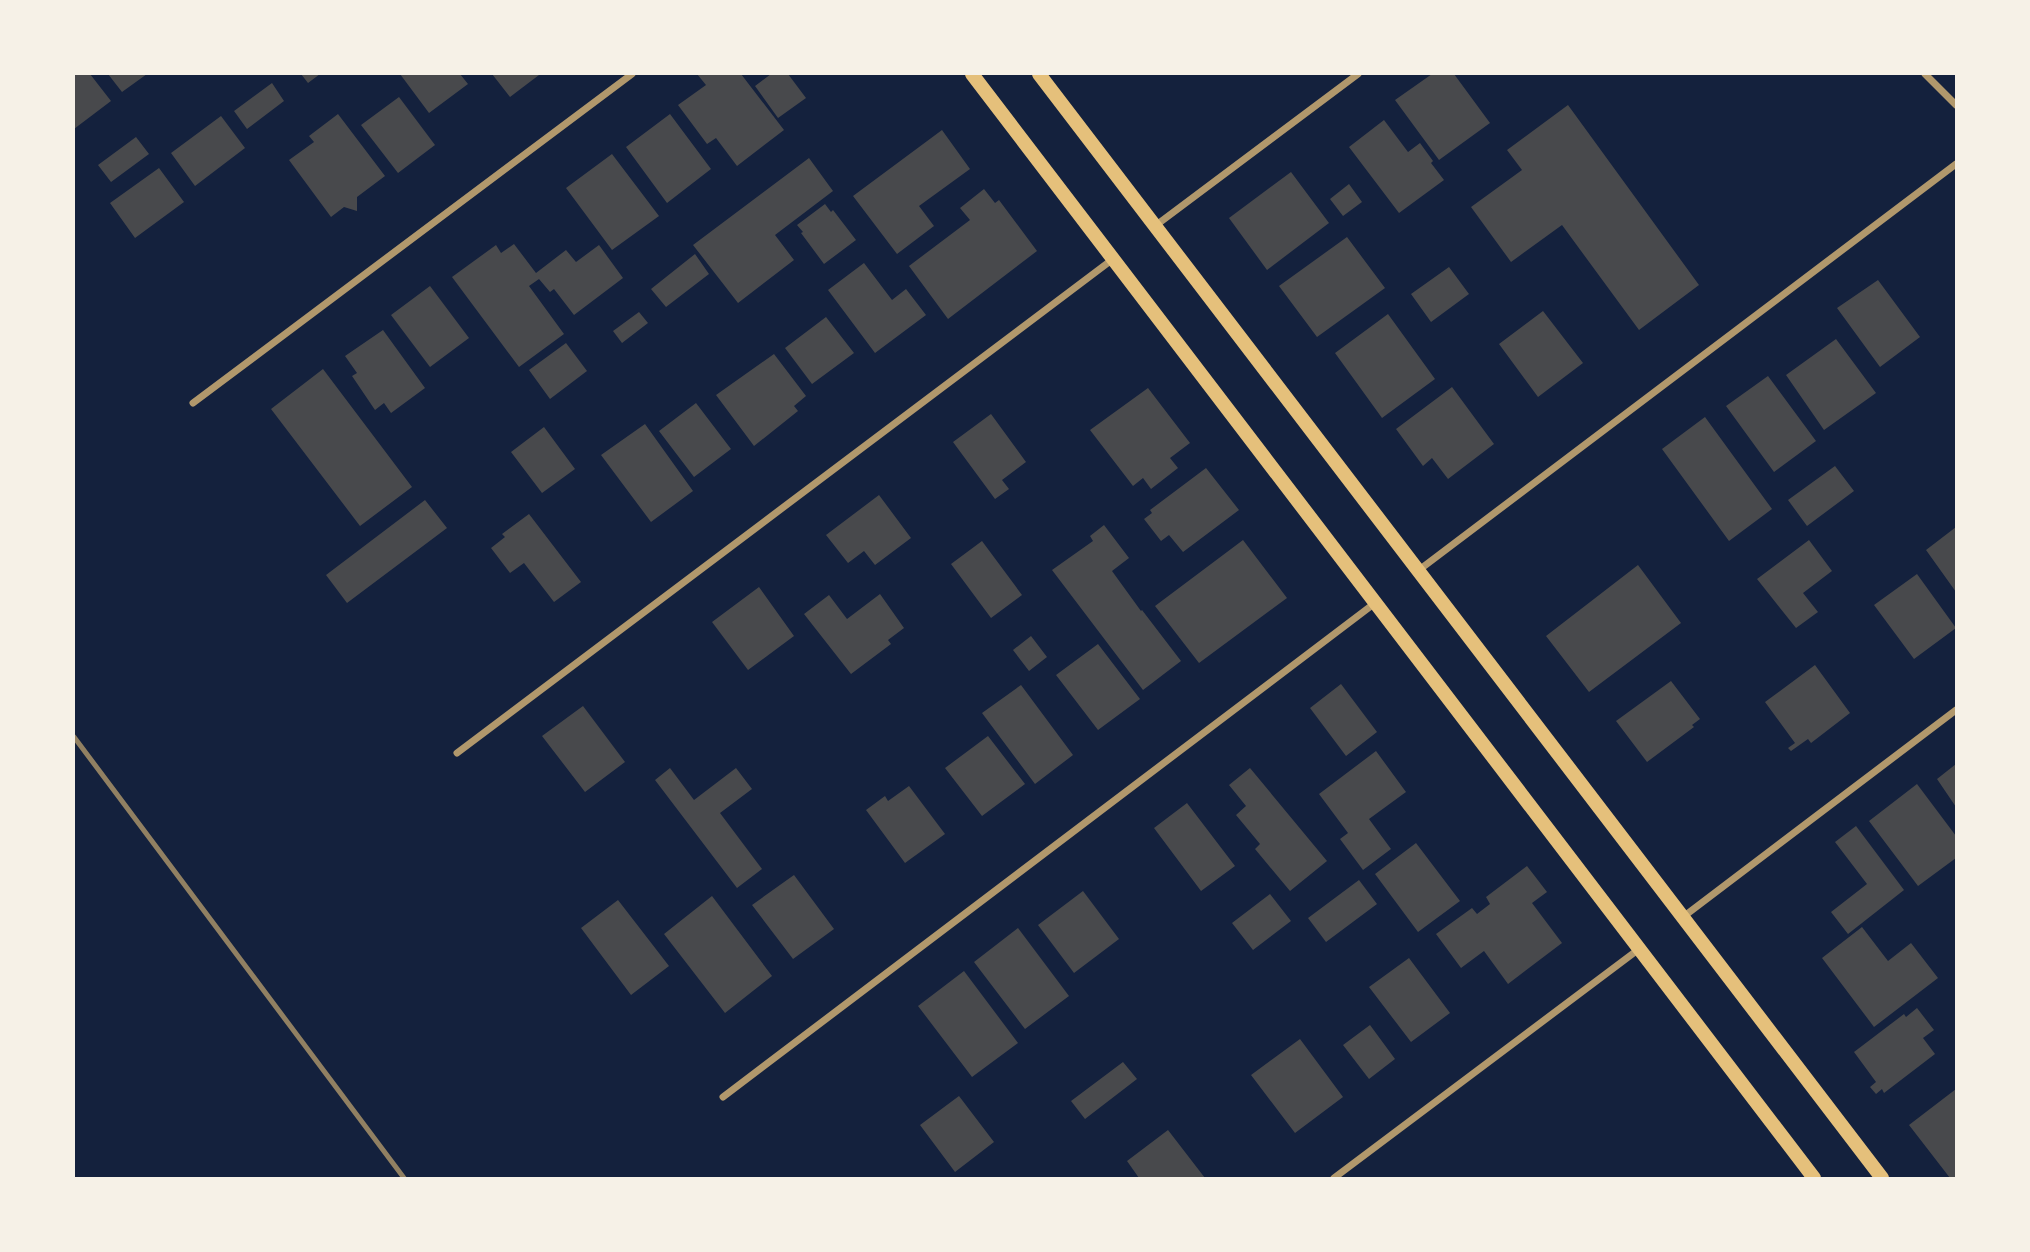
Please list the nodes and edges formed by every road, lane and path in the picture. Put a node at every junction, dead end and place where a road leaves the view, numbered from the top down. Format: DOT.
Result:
graph roads {
  1 [pos="632,74"];
  2 [pos="972,74"];
  3 [pos="1040,74"];
  4 [pos="1358,74"];
  5 [pos="1925,74"];
  6 [pos="1956,105"];
  7 [pos="1956,164"];
  8 [pos="1155,226"];
  9 [pos="1113,259"];
  10 [pos="193,403"];
  11 [pos="1419,570"];
  12 [pos="1375,603"];
  13 [pos="1956,710"];
  14 [pos="457,753"];
  15 [pos="1683,917"];
  16 [pos="1639,949"];
  17 [pos="723,1097"];
  18 [pos="1334,1178"];
  19 [pos="1814,1178"];
  20 [pos="1882,1178"];
  1 -- 10 [label="street"];
  2 -- 9 [label="main road"];
  3 -- 8 [label="main road"];
  4 -- 8 [label="street"];
  5 -- 6 [label="street"];
  7 -- 11 [label="street"];
  8 -- 11 [label="main road"];
  9 -- 12 [label="main road"];
  9 -- 14 [label="street"];
  11 -- 15 [label="main road"];
  12 -- 16 [label="main road"];
  12 -- 17 [label="street"];
  13 -- 15 [label="street"];
  15 -- 20 [label="main road"];
  16 -- 18 [label="street"];
  16 -- 19 [label="main road"];
}
